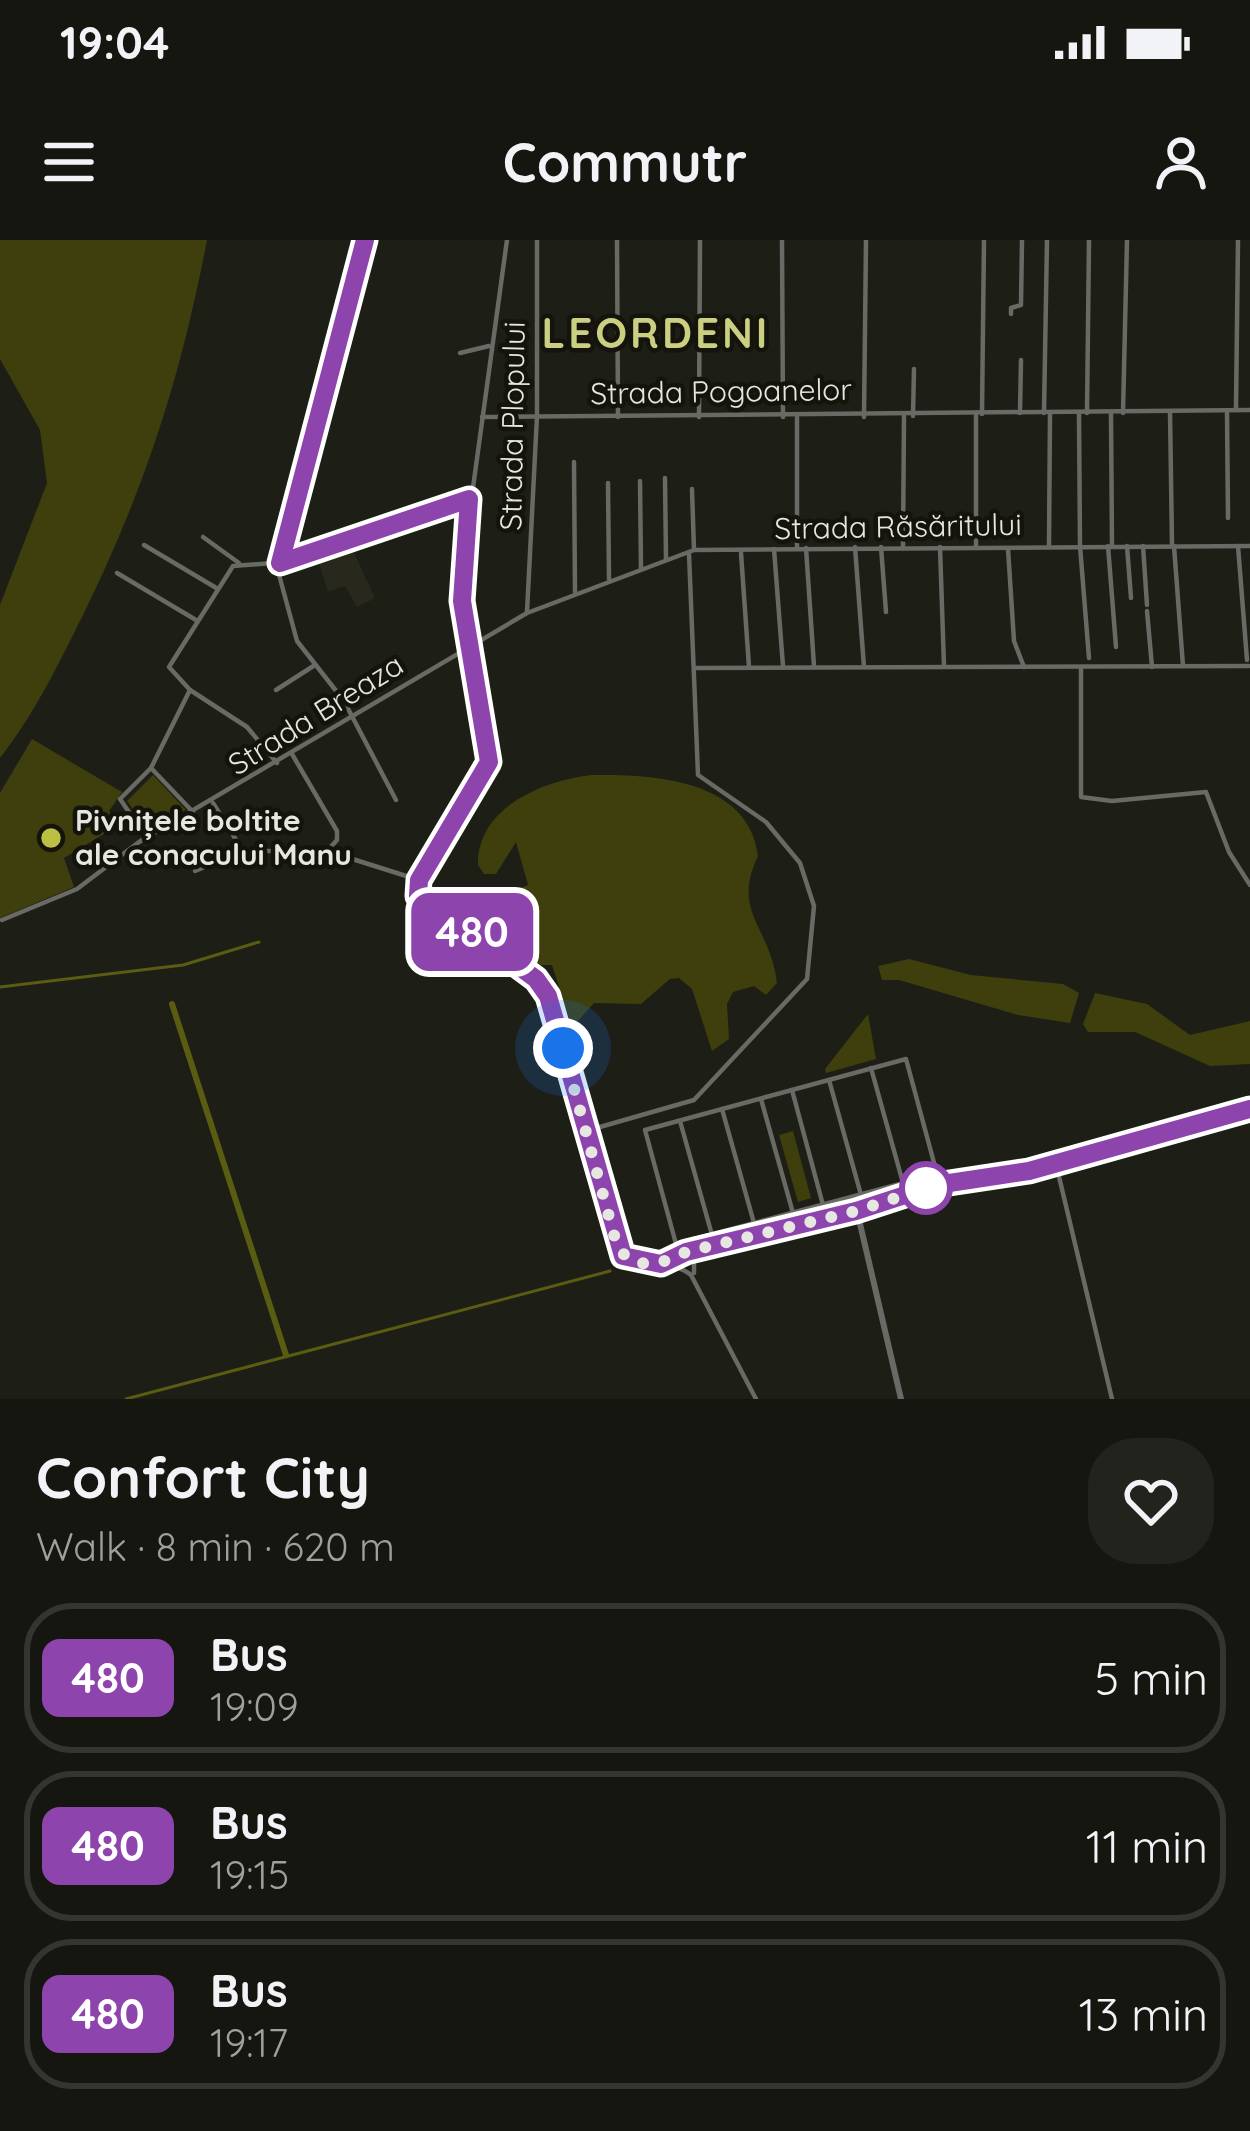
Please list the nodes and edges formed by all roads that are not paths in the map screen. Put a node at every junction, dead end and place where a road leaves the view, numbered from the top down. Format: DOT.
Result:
graph roads {
  1 [pos="365,240"];
  2 [pos="507,240"];
  3 [pos="536,240"];
  4 [pos="617,240"];
  5 [pos="700,240"];
  6 [pos="782,240"];
  7 [pos="866,240"];
  8 [pos="984,240"];
  9 [pos="1022,240"];
  10 [pos="1047,240"];
  11 [pos="1089,240"];
  12 [pos="1126,240"];
  13 [pos="1238,240"];
  14 [pos="1020,307"];
  15 [pos="490,345"];
  16 [pos="460,353"];
  17 [pos="1021,361"];
  18 [pos="914,369"];
  19 [pos="1250,410"];
  20 [pos="1227,411"];
  21 [pos="1237,411"];
  22 [pos="1170,412"];
  23 [pos="1020,413"];
  24 [pos="1047,413"];
  25 [pos="1083,413"];
  26 [pos="1111,413"];
  27 [pos="1123,413"];
  28 [pos="979,414"];
  29 [pos="537,416"];
  30 [pos="618,416"];
  31 [pos="904,416"];
  32 [pos="914,416"];
  33 [pos="481,417"];
  34 [pos="699,417"];
  35 [pos="783,417"];
  36 [pos="797,417"];
  37 [pos="864,417"];
  38 [pos="574,462"];
  39 [pos="665,478"];
  40 [pos="640,481"];
  41 [pos="608,482"];
  42 [pos="692,489"];
  43 [pos="469,499"];
  44 [pos="1228,518"];
  45 [pos="202,537"];
  46 [pos="144,545"];
  47 [pos="1110,546"];
  48 [pos="1126,546"];
  49 [pos="1142,546"];
  50 [pos="1173,546"];
  51 [pos="1238,546"];
  52 [pos="1250,546"];
  53 [pos="855,547"];
  54 [pos="881,547"];
  55 [pos="903,547"];
  56 [pos="940,547"];
  57 [pos="976,547"];
  58 [pos="1007,547"];
  59 [pos="1049,547"];
  60 [pos="1080,547"];
  61 [pos="797,548"];
  62 [pos="806,548"];
  63 [pos="774,549"];
  64 [pos="692,550"];
  65 [pos="741,550"];
  66 [pos="666,559"];
  67 [pos="238,563"];
  68 [pos="280,563"];
  69 [pos="641,568"];
  70 [pos="117,573"];
  71 [pos="609,580"];
  72 [pos="218,589"];
  73 [pos="575,592"];
  74 [pos="1131,598"];
  75 [pos="886,612"];
  76 [pos="527,613"];
  77 [pos="196,620"];
  78 [pos="472,644"];
  79 [pos="1116,647"];
  80 [pos="1089,658"];
  81 [pos="1248,663"];
  82 [pos="315,665"];
  83 [pos="783,666"];
  84 [pos="814,666"];
  85 [pos="944,666"];
  86 [pos="749,667"];
  87 [pos="864,667"];
  88 [pos="1024,667"];
  89 [pos="1152,667"];
  90 [pos="695,668"];
  91 [pos="1184,668"];
  92 [pos="1082,669"];
  93 [pos="190,689"];
  94 [pos="276,689"];
  95 [pos="351,716"];
  96 [pos="292,754"];
  97 [pos="277,763"];
  98 [pos="151,768"];
  99 [pos="396,800"];
  100 [pos="213,803"];
  101 [pos="194,813"];
  102 [pos="146,837"];
  103 [pos="243,851"];
  104 [pos="327,851"];
  105 [pos="195,871"];
  106 [pos="419,880"];
  107 [pos="1250,885"];
  108 [pos="2,920"];
  109 [pos="871,1068"];
  110 [pos="829,1080"];
  111 [pos="792,1090"];
  112 [pos="761,1099"];
  113 [pos="722,1109"];
  114 [pos="1250,1109"];
  115 [pos="680,1121"];
  116 [pos="586,1131"];
  117 [pos="1056,1163"];
  118 [pos="938,1174"];
  119 [pos="903,1184"];
  120 [pos="940,1185"];
  121 [pos="861,1195"];
  122 [pos="824,1205"];
  123 [pos="856,1211"];
  124 [pos="795,1212"];
  125 [pos="800,1222"];
  126 [pos="754,1223"];
  127 [pos="712,1234"];
  128 [pos="676,1244"];
  129 [pos="686,1252"];
  130 [pos="661,1264"];
  131 [pos="683,1268"];
  132 [pos="694,1279"];
  133 [pos="757,1399"];
  134 [pos="902,1399"];
  135 [pos="1112,1399"];
  1 -- 68 [label="street"];
  2 -- 15 [label="street"];
  3 -- 29 [label="street, Strada Plopului"];
  4 -- 30 [label="street"];
  5 -- 34 [label="street"];
  6 -- 35 [label="street"];
  7 -- 37 [label="street, Strada Pogoanelor"];
  8 -- 28 [label="street"];
  9 -- 14 [label="street"];
  10 -- 24 [label="street"];
  11 -- 25 [label="street"];
  12 -- 27 [label="street"];
  13 -- 21 [label="street"];
  15 -- 16 [label="street"];
  15 -- 33 [label="street"];
  17 -- 23 [label="street"];
  18 -- 32 [label="street"];
  19 -- 21 [label="street"];
  20 -- 21 [label="street"];
  20 -- 22 [label="street"];
  20 -- 44 [label="street"];
  22 -- 27 [label="street"];
  22 -- 50 [label="street"];
  23 -- 24 [label="street"];
  23 -- 28 [label="street"];
  24 -- 25 [label="street"];
  24 -- 59 [label="street"];
  25 -- 26 [label="street"];
  25 -- 60 [label="street"];
  26 -- 27 [label="street"];
  26 -- 47 [label="street"];
  28 -- 32 [label="street"];
  28 -- 57 [label="street"];
  29 -- 30 [label="street, Strada Pogoanelor"];
  29 -- 33 [label="street, Strada Pogoanelor"];
  29 -- 76 [label="street, Strada Plopului"];
  30 -- 34 [label="street, Strada Pogoanelor"];
  31 -- 32 [label="street"];
  31 -- 37 [label="street"];
  31 -- 55 [label="street"];
  33 -- 43 [label="street"];
  34 -- 35 [label="street, Strada Pogoanelor"];
  35 -- 36 [label="street, Strada Pogoanelor"];
  36 -- 37 [label="street, Strada Pogoanelor"];
  36 -- 61 [label="street"];
  38 -- 73 [label="street"];
  39 -- 66 [label="street"];
  40 -- 69 [label="street"];
  41 -- 71 [label="street"];
  42 -- 64 [label="street"];
  43 -- 68 [label="street"];
  43 -- 78 [label="street"];
  45 -- 67 [label="street"];
  46 -- 72 [label="street"];
  47 -- 48 [label="street, Strada Răsăritului"];
  47 -- 60 [label="street, Strada Răsăritului"];
  47 -- 79 [label="street"];
  48 -- 49 [label="street, Strada Răsăritului"];
  48 -- 74 [label="street"];
  49 -- 50 [label="street, Strada Răsăritului"];
  49 -- 89 [label="street"];
  50 -- 51 [label="street, Strada Răsăritului"];
  50 -- 91 [label="street"];
  51 -- 52 [label="street, Strada Răsăritului"];
  51 -- 81 [label="street"];
  53 -- 54 [label="street, Strada Răsăritului"];
  53 -- 62 [label="street, Strada Răsăritului"];
  53 -- 87 [label="street"];
  54 -- 55 [label="street, Strada Răsăritului"];
  54 -- 75 [label="street"];
  55 -- 56 [label="street, Strada Răsăritului"];
  56 -- 57 [label="street, Strada Răsăritului"];
  56 -- 85 [label="street"];
  57 -- 58 [label="street, Strada Răsăritului"];
  58 -- 59 [label="street, Strada Răsăritului"];
  58 -- 88 [label="street"];
  59 -- 60 [label="street, Strada Răsăritului"];
  60 -- 80 [label="street"];
  61 -- 62 [label="street, Strada Răsăritului"];
  61 -- 63 [label="street, Strada Răsăritului"];
  62 -- 84 [label="street"];
  63 -- 65 [label="street, Strada Răsăritului"];
  63 -- 83 [label="street"];
  64 -- 65 [label="street, Strada Răsăritului"];
  64 -- 66 [label="street, Strada Răsăritului"];
  64 -- 90 [label="street"];
  65 -- 86 [label="street"];
  66 -- 69 [label="street, Strada Răsăritului"];
  67 -- 68 [label="street"];
  67 -- 72 [label="street"];
  68 -- 82 [label="street"];
  69 -- 71 [label="street, Strada Răsăritului"];
  70 -- 77 [label="street"];
  71 -- 73 [label="street, Strada Răsăritului"];
  72 -- 77 [label="street"];
  73 -- 76 [label="street, Strada Răsăritului"];
  76 -- 78 [label="street, Strada Breaza"];
  77 -- 93 [label="street"];
  78 -- 95 [label="street, Strada Breaza"];
  78 -- 106 [label="street"];
  81 -- 91 [label="street"];
  82 -- 94 [label="street"];
  82 -- 95 [label="street"];
  83 -- 84 [label="street"];
  83 -- 86 [label="street"];
  84 -- 87 [label="street"];
  85 -- 87 [label="street"];
  85 -- 88 [label="street"];
  86 -- 90 [label="street"];
  88 -- 92 [label="street"];
  89 -- 91 [label="street"];
  89 -- 92 [label="street"];
  90 -- 116 [label="street"];
  92 -- 107 [label="street"];
  93 -- 97 [label="street"];
  93 -- 98 [label="street"];
  95 -- 96 [label="street, Strada Breaza"];
  95 -- 99 [label="street"];
  96 -- 97 [label="street, Strada Breaza"];
  96 -- 104 [label="street"];
  97 -- 100 [label="street, Strada Breaza"];
  98 -- 101 [label="street"];
  98 -- 102 [label="street"];
  100 -- 101 [label="street, Strada Breaza"];
  100 -- 103 [label="street"];
  101 -- 102 [label="street, Strada Breaza"];
  102 -- 108 [label="street, Strada Breaza"];
  103 -- 104 [label="street"];
  103 -- 105 [label="street"];
  104 -- 106 [label="street"];
  106 -- 116 [label="street"];
  109 -- 110 [label="street"];
  109 -- 118 [label="street"];
  109 -- 119 [label="street"];
  110 -- 111 [label="street"];
  110 -- 121 [label="street"];
  111 -- 112 [label="street"];
  111 -- 122 [label="street"];
  112 -- 113 [label="street"];
  112 -- 124 [label="street"];
  113 -- 115 [label="street"];
  113 -- 126 [label="street"];
  114 -- 117 [label="street"];
  115 -- 127 [label="street"];
  115 -- 128 [label="street"];
  116 -- 130 [label="street"];
  117 -- 120 [label="street"];
  117 -- 135 [label="street"];
  118 -- 119 [label="street"];
  118 -- 120 [label="street"];
  119 -- 121 [label="street"];
  120 -- 123 [label="street"];
  121 -- 122 [label="street"];
  122 -- 124 [label="street"];
  123 -- 125 [label="street"];
  123 -- 134 [label="street"];
  124 -- 125 [label="street"];
  124 -- 126 [label="street"];
  125 -- 129 [label="street"];
  126 -- 127 [label="street"];
  127 -- 128 [label="street"];
  128 -- 129 [label="street"];
  129 -- 130 [label="street"];
  129 -- 131 [label="street"];
  129 -- 132 [label="street"];
  130 -- 131 [label="street"];
  131 -- 132 [label="street"];
  132 -- 133 [label="street"];
}
